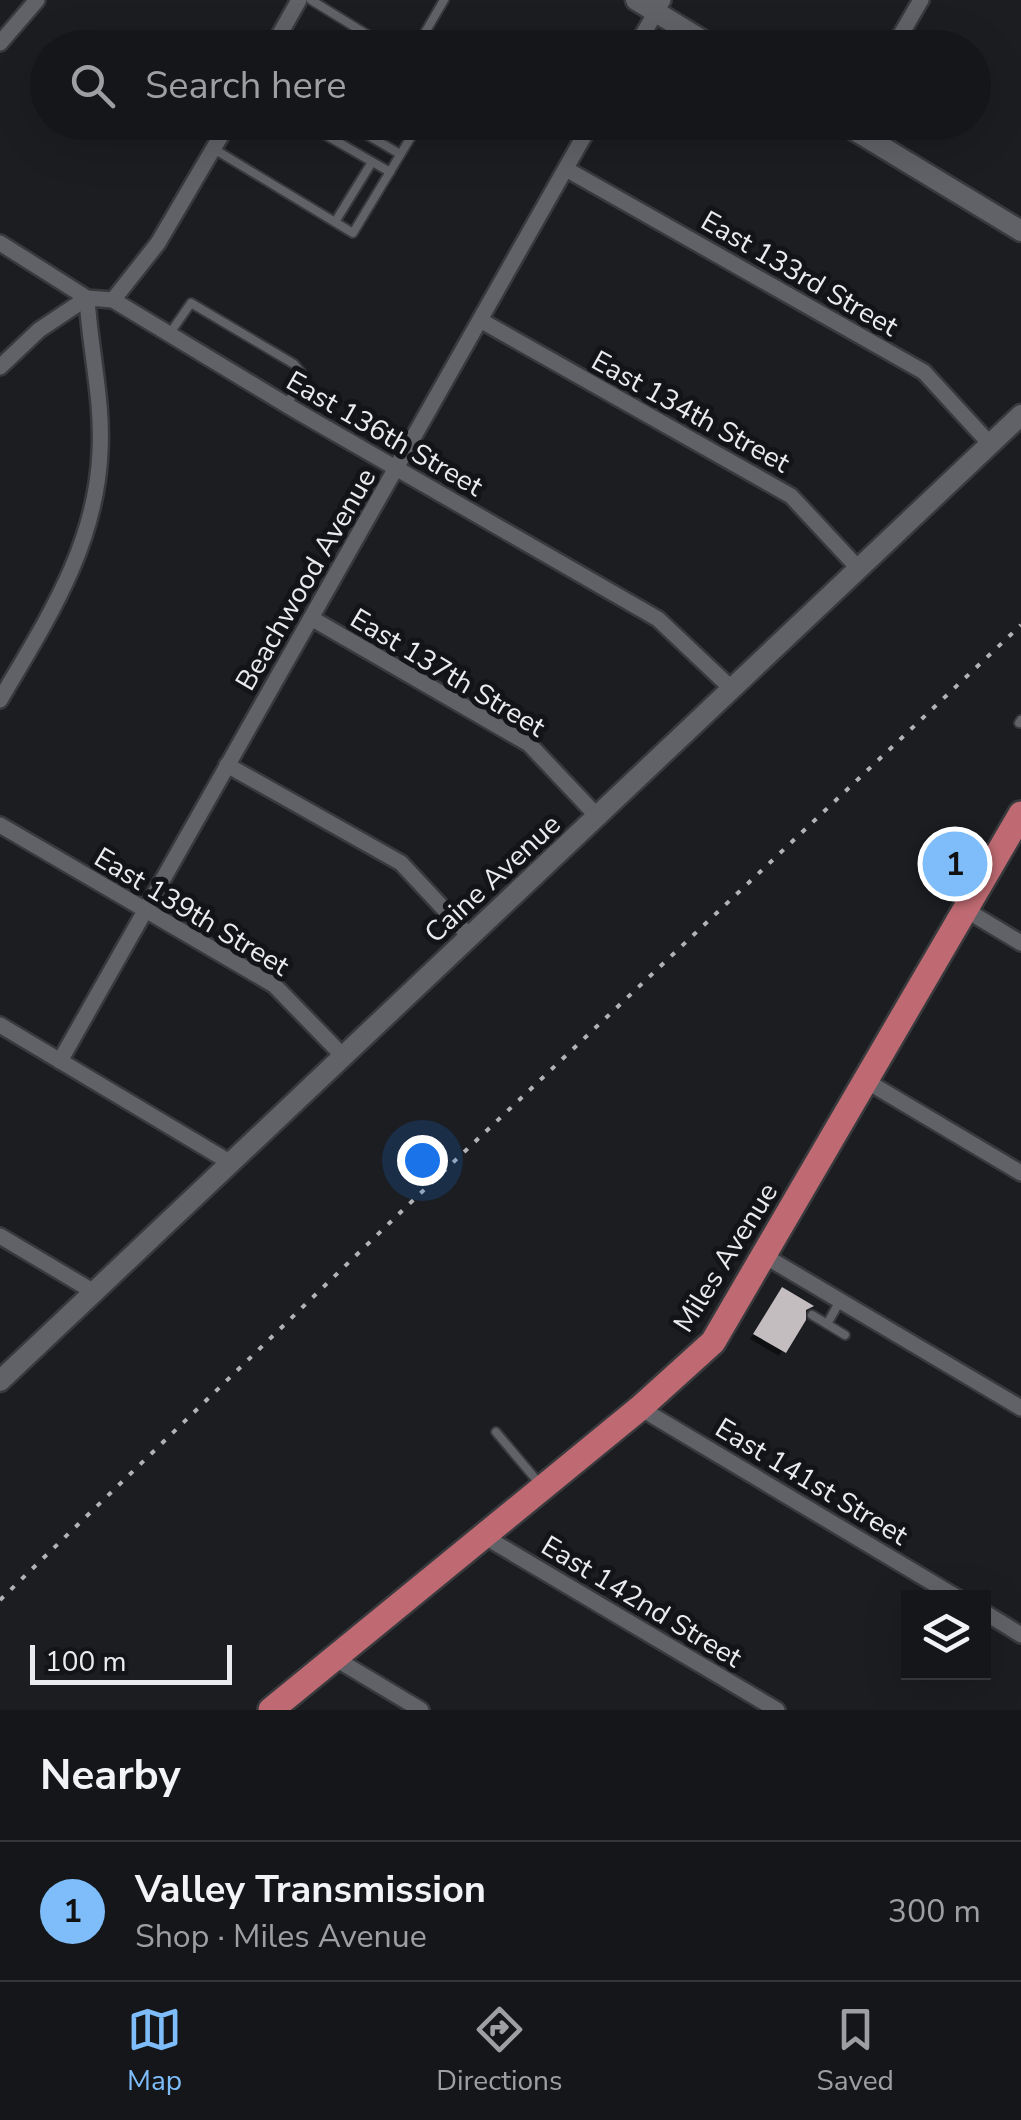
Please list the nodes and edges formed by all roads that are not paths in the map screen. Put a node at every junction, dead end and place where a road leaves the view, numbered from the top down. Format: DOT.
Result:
graph roads {
  1 [pos="37,0"];
  2 [pos="300,0"];
  3 [pos="311,0"];
  4 [pos="444,0"];
  5 [pos="636,0"];
  6 [pos="921,0"];
  7 [pos="659,6"];
  8 [pos="282,30"];
  9 [pos="360,30"];
  10 [pos="426,30"];
  11 [pos="645,30"];
  12 [pos="691,30"];
  13 [pos="904,30"];
  14 [pos="0,43"];
  15 [pos="219,140"];
  16 [pos="334,140"];
  17 [pos="376,140"];
  18 [pos="409,140"];
  19 [pos="582,140"];
  20 [pos="874,140"];
  21 [pos="214,149"];
  22 [pos="400,154"];
  23 [pos="372,162"];
  24 [pos="566,170"];
  25 [pos="390,172"];
  26 [pos="335,222"];
  27 [pos="1018,222"];
  28 [pos="0,243"];
  29 [pos="87,298"];
  30 [pos="114,300"];
  31 [pos="480,320"];
  32 [pos="170,333"];
  33 [pos="0,367"];
  34 [pos="287,405"];
  35 [pos="1021,415"];
  36 [pos="990,444"];
  37 [pos="396,469"];
  38 [pos="858,569"];
  39 [pos="310,618"];
  40 [pos="732,689"];
  41 [pos="0,700"];
  42 [pos="227,765"];
  43 [pos="1021,814"];
  44 [pos="597,816"];
  45 [pos="0,825"];
  46 [pos="144,910"];
  47 [pos="966,910"];
  48 [pos="470,937"];
  49 [pos="1021,943"];
  50 [pos="0,1025"];
  51 [pos="343,1056"];
  52 [pos="60,1061"];
  53 [pos="868,1082"];
  54 [pos="231,1162"];
  55 [pos="1021,1173"];
  56 [pos="0,1236"];
  57 [pos="763,1255"];
  58 [pos="94,1292"];
  59 [pos="840,1300"];
  60 [pos="812,1315"];
  61 [pos="827,1324"];
  62 [pos="846,1335"];
  63 [pos="0,1381"];
  64 [pos="640,1408"];
  65 [pos="1021,1408"];
  66 [pos="496,1432"];
  67 [pos="542,1487"];
  68 [pos="482,1535"];
  69 [pos="945,1590"];
  70 [pos="991,1616"];
  71 [pos="1021,1635"];
  72 [pos="336,1659"];
  73 [pos="271,1710"];
  74 [pos="421,1710"];
  75 [pos="776,1710"];
  1 -- 14 [label="street"];
  2 -- 8 [label="street"];
  3 -- 9 [label="lane"];
  4 -- 10 [label="lane"];
  5 -- 7 [label="street"];
  6 -- 13 [label="street"];
  7 -- 11 [label="street"];
  7 -- 12 [label="street"];
  15 -- 21 [label="street"];
  16 -- 23 [label="lane"];
  17 -- 22 [label="lane"];
  18 -- 22 [label="lane"];
  19 -- 24 [label="street, Beachwood Avenue"];
  20 -- 27 [label="street"];
  21 -- 26 [label="lane"];
  21 -- 30 [label="street"];
  22 -- 25 [label="lane"];
  23 -- 25 [label="lane"];
  23 -- 26 [label="lane"];
  24 -- 31 [label="street, Beachwood Avenue"];
  24 -- 36 [label="street, East 133rd Street"];
  25 -- 26 [label="lane"];
  28 -- 29 [label="street, East 136th Street"];
  29 -- 30 [label="street, East 136th Street"];
  29 -- 33 [label="street"];
  29 -- 41 [label="street"];
  30 -- 32 [label="street, East 136th Street"];
  31 -- 37 [label="street, Beachwood Avenue"];
  31 -- 38 [label="street, East 134th Street"];
  32 -- 34 [label="street, East 136th Street"];
  32 -- 34 [label="lane"];
  34 -- 37 [label="street, East 136th Street"];
  35 -- 36 [label="street, Caine Avenue"];
  36 -- 38 [label="street, Caine Avenue"];
  37 -- 39 [label="street, Beachwood Avenue"];
  37 -- 40 [label="street, East 136th Street"];
  38 -- 40 [label="street, Caine Avenue"];
  39 -- 42 [label="street, Beachwood Avenue"];
  39 -- 44 [label="street, East 137th Street"];
  40 -- 44 [label="street, Caine Avenue"];
  42 -- 46 [label="street, Beachwood Avenue"];
  42 -- 48 [label="street"];
  43 -- 47 [label="main road, Miles Avenue"];
  44 -- 48 [label="street, Caine Avenue"];
  45 -- 46 [label="street, East 139th Street"];
  46 -- 51 [label="street, East 139th Street"];
  46 -- 52 [label="street, Beachwood Avenue"];
  47 -- 49 [label="street"];
  47 -- 53 [label="main road, Miles Avenue"];
  48 -- 51 [label="street, Caine Avenue"];
  50 -- 52 [label="street"];
  51 -- 54 [label="street, Caine Avenue"];
  52 -- 54 [label="street"];
  53 -- 55 [label="street"];
  53 -- 57 [label="main road, Miles Avenue"];
  54 -- 58 [label="street, Caine Avenue"];
  56 -- 58 [label="street"];
  57 -- 59 [label="street"];
  57 -- 64 [label="main road, Miles Avenue"];
  58 -- 63 [label="street, Caine Avenue"];
  59 -- 61 [label="lane"];
  59 -- 65 [label="street"];
  60 -- 61 [label="lane"];
  61 -- 62 [label="lane"];
  64 -- 67 [label="main road, Miles Avenue"];
  64 -- 69 [label="street, East 141st Street"];
  66 -- 67 [label="lane"];
  67 -- 68 [label="main road, Miles Avenue"];
  68 -- 72 [label="main road, Miles Avenue"];
  68 -- 75 [label="street, East 142nd Street"];
  70 -- 71 [label="street"];
  72 -- 73 [label="main road, Miles Avenue"];
  72 -- 74 [label="street"];
}
